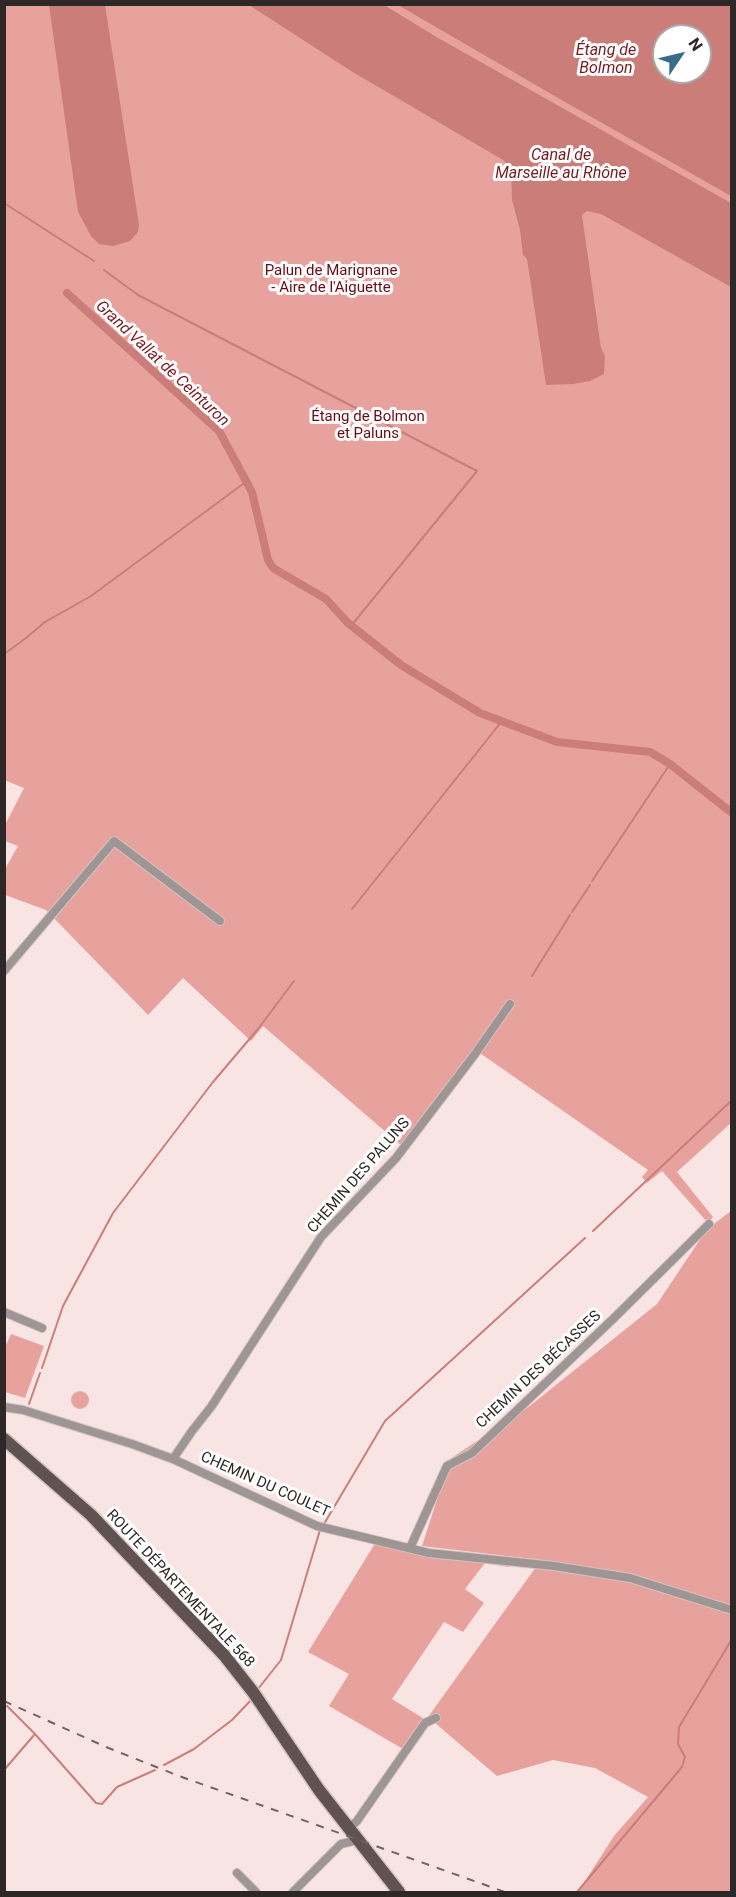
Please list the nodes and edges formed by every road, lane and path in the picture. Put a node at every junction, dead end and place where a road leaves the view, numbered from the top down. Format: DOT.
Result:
graph roads {
  1 [pos="220,921"];
  2 [pos="4,971"];
  3 [pos="510,1004"];
  4 [pos="709,1224"];
  5 [pos="4,1312"];
  6 [pos="42,1328"];
  7 [pos="4,1407"];
  8 [pos="4,1439"];
  9 [pos="173,1459"];
  10 [pos="410,1548"];
  11 [pos="732,1610"];
  12 [pos="436,1718"];
  13 [pos="349,1828"];
  14 [pos="358,1840"];
  15 [pos="237,1873"];
  16 [pos="256,1893"];
  17 [pos="293,1893"];
  18 [pos="399,1893"];
  1 -- 2 [label="street"];
  3 -- 9 [label="street, CHEMIN DES PALUNS"];
  4 -- 10 [label="street, CHEMIN DES BÉCASSES"];
  5 -- 6 [label="street"];
  7 -- 9 [label="street, CHEMIN DU COULET"];
  8 -- 13 [label="main road, ROUTE DÉPARTEMENTALE 568"];
  9 -- 10 [label="street, CHEMIN DU COULET"];
  10 -- 11 [label="street, CHEMIN DU COULET"];
  12 -- 13 [label="street"];
  13 -- 14 [label="main road, ROUTE DÉPARTEMENTALE 568"];
  14 -- 17 [label="street"];
  14 -- 18 [label="main road, ROUTE DÉPARTEMENTALE 568"];
  15 -- 16 [label="street"];
}
